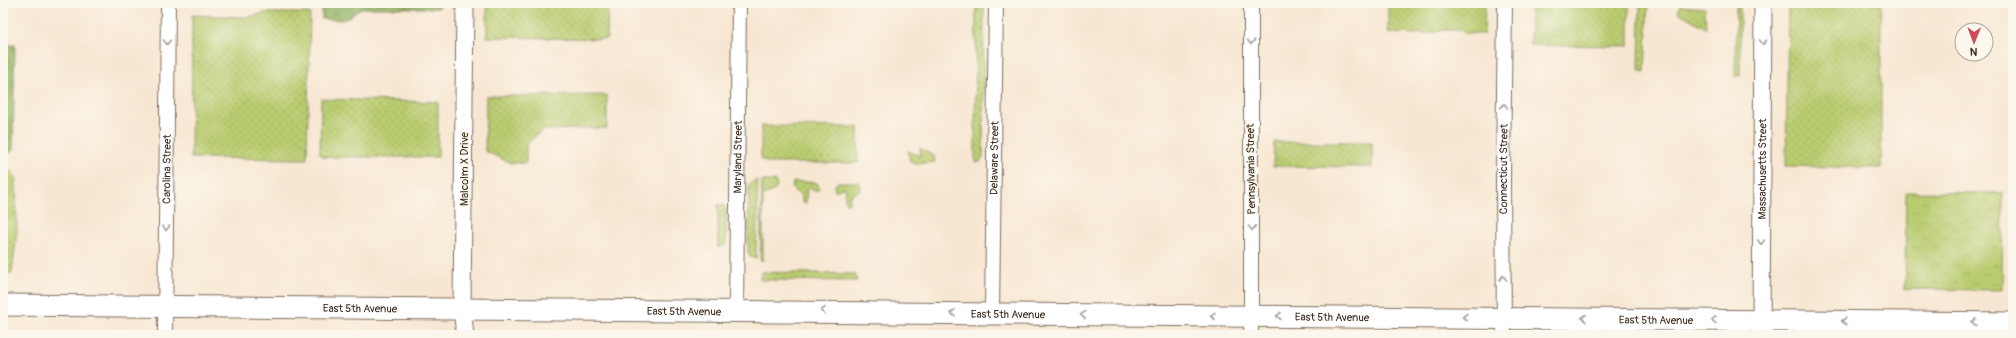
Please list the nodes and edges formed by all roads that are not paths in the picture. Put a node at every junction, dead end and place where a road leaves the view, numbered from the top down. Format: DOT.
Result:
graph roads {
  1 [pos="168,3"];
  2 [pos="465,3"];
  3 [pos="739,3"];
  4 [pos="996,3"];
  5 [pos="1251,3"];
  6 [pos="1505,3"];
  7 [pos="1763,3"];
  8 [pos="3,305"];
  9 [pos="165,307"];
  10 [pos="462,308"];
  11 [pos="736,311"];
  12 [pos="992,313"];
  13 [pos="2013,323"];
  14 [pos="1251,325"];
  15 [pos="1504,326"];
  16 [pos="1761,328"];
  17 [pos="165,335"];
  18 [pos="465,335"];
  1 -- 9 [label="street, Carolina Street, one-way"];
  2 -- 10 [label="street, Malcolm X Drive"];
  3 -- 11 [label="street, Maryland Street"];
  4 -- 12 [label="street, Delaware Street"];
  5 -- 14 [label="street, Pennsylvania Street, one-way"];
  15 -- 6 [label="street, Connecticut Street, one-way"];
  7 -- 16 [label="street, Massachusetts Street, one-way"];
  8 -- 9 [label="main road, East 5th Avenue"];
  9 -- 10 [label="main road, East 5th Avenue"];
  9 -- 17 [label="street, Carolina Street"];
  10 -- 11 [label="main road, East 5th Avenue"];
  10 -- 18 [label="street, Malcolm X Drive"];
  12 -- 11 [label="main road, East 5th Avenue, one-way"];
  14 -- 12 [label="main road, East 5th Avenue, one-way"];
  13 -- 16 [label="main road, East 5th Avenue, one-way"];
  15 -- 14 [label="main road, East 5th Avenue, one-way"];
  16 -- 15 [label="main road, East 5th Avenue, one-way"];
}
